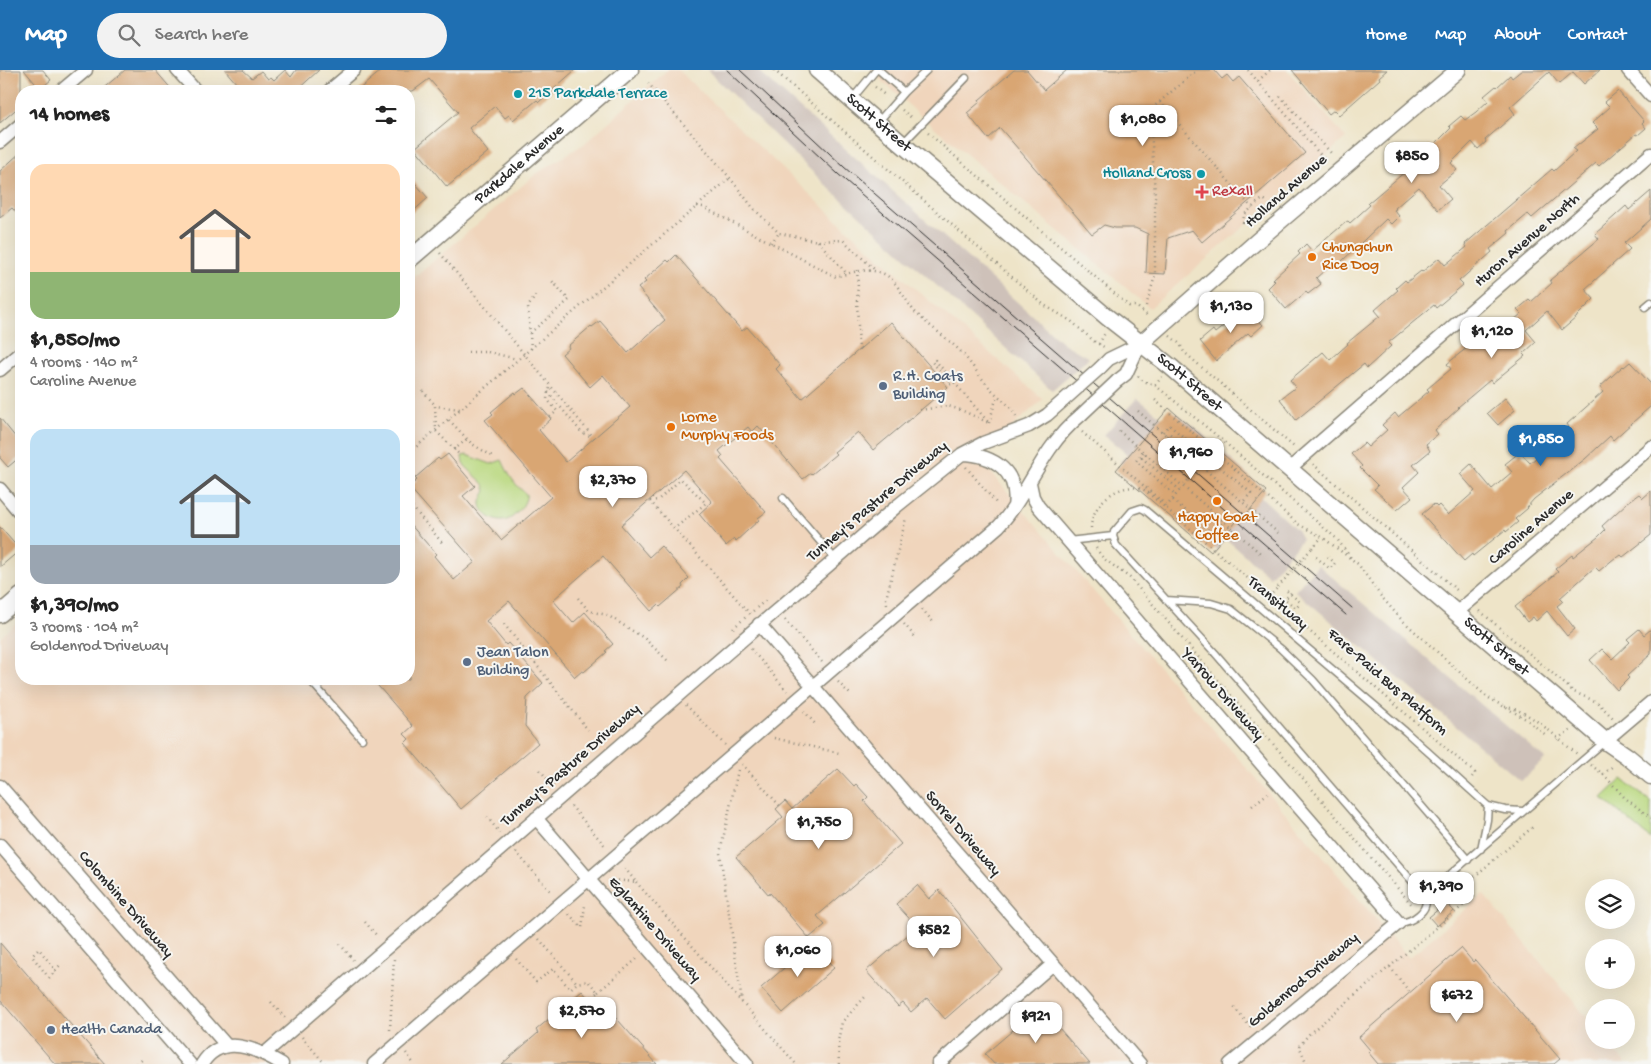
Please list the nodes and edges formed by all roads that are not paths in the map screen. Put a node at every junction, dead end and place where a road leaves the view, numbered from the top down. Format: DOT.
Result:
graph roads {
  1 [pos="86,70"];
  2 [pos="178,70"];
  3 [pos="354,70"];
  4 [pos="630,70"];
  5 [pos="817,70"];
  6 [pos="877,70"];
  7 [pos="927,70"];
  8 [pos="1458,70"];
  9 [pos="1628,70"];
  10 [pos="966,78"];
  11 [pos="67,85"];
  12 [pos="191,85"];
  13 [pos="336,85"];
  14 [pos="904,92"];
  15 [pos="1651,96"];
  16 [pos="851,100"];
  17 [pos="878,122"];
  18 [pos="15,129"];
  19 [pos="0,142"];
  20 [pos="902,144"];
  21 [pos="1651,154"];
  22 [pos="415,255"];
  23 [pos="1140,344"];
  24 [pos="15,357"];
  25 [pos="0,370"];
  26 [pos="1651,447"];
  27 [pos="962,454"];
  28 [pos="1289,469"];
  29 [pos="1030,483"];
  30 [pos="0,489"];
  31 [pos="784,498"];
  32 [pos="15,507"];
  33 [pos="1014,509"];
  34 [pos="1113,536"];
  35 [pos="1068,541"];
  36 [pos="834,559"];
  37 [pos="1166,600"];
  38 [pos="15,601"];
  39 [pos="1456,613"];
  40 [pos="0,614"];
  41 [pos="760,624"];
  42 [pos="314,685"];
  43 [pos="813,686"];
  44 [pos="1651,702"];
  45 [pos="362,739"];
  46 [pos="1605,741"];
  47 [pos="1651,776"];
  48 [pos="0,786"];
  49 [pos="1488,806"];
  50 [pos="1522,811"];
  51 [pos="536,818"];
  52 [pos="0,845"];
  53 [pos="1481,849"];
  54 [pos="1468,860"];
  55 [pos="588,880"];
  56 [pos="1425,896"];
  57 [pos="1399,923"];
  58 [pos="1053,964"];
  59 [pos="227,1046"];
  60 [pos="264,1054"];
  61 [pos="190,1064"];
  62 [pos="202,1064"];
  63 [pos="282,1064"];
  64 [pos="374,1064"];
  65 [pos="747,1064"];
  66 [pos="938,1064"];
  67 [pos="1140,1064"];
  68 [pos="1230,1064"];
  1 -- 11 [label="street"];
  2 -- 12 [label="street"];
  3 -- 13 [label="street"];
  4 -- 22 [label="main road, Parkdale Avenue"];
  5 -- 16 [label="main road, Scott Street"];
  6 -- 14 [label="lane"];
  6 -- 16 [label="lane"];
  7 -- 14 [label="lane"];
  8 -- 23 [label="street, Holland Avenue"];
  9 -- 15 [label="street"];
  10 -- 20 [label="lane"];
  14 -- 17 [label="lane"];
  16 -- 17 [label="main road, Scott Street"];
  17 -- 20 [label="main road, Scott Street"];
  18 -- 19 [label="street"];
  20 -- 23 [label="main road, Scott Street"];
  21 -- 28 [label="street, Huron Avenue North"];
  23 -- 27 [label="street, Tunney's Pasture Driveway, bridge"];
  23 -- 28 [label="main road, Scott Street"];
  23 -- 29 [label="street, bridge"];
  24 -- 25 [label="street"];
  26 -- 39 [label="street, Caroline Avenue"];
  27 -- 33 [label="street"];
  27 -- 36 [label="street, Tunney's Pasture Driveway"];
  28 -- 39 [label="main road, Scott Street"];
  29 -- 33 [label="street"];
  29 -- 35 [label="street, Yarrow Driveway"];
  30 -- 32 [label="street"];
  31 -- 36 [label="lane"];
  33 -- 43 [label="street"];
  34 -- 35 [label="lane"];
  34 -- 37 [label="lane"];
  34 -- 49 [label="lane, Transitway"];
  35 -- 57 [label="street, Yarrow Driveway"];
  36 -- 41 [label="street, Tunney's Pasture Driveway"];
  37 -- 54 [label="lane, Transitway"];
  37 -- 56 [label="lane"];
  38 -- 40 [label="main road"];
  39 -- 46 [label="main road, Scott Street"];
  41 -- 43 [label="street, Sorrel Driveway"];
  41 -- 51 [label="street, Tunney's Pasture Driveway"];
  42 -- 45 [label="lane"];
  43 -- 55 [label="street"];
  43 -- 58 [label="street, Sorrel Driveway"];
  44 -- 46 [label="street"];
  46 -- 47 [label="main road, Scott Street"];
  46 -- 50 [label="lane"];
  48 -- 59 [label="street, Colombine Driveway"];
  49 -- 50 [label="lane"];
  49 -- 53 [label="lane"];
  50 -- 53 [label="lane"];
  51 -- 55 [label="street, Eglantine Driveway"];
  51 -- 60 [label="street, Tunney's Pasture Driveway"];
  52 -- 61 [label="street"];
  53 -- 54 [label="lane"];
  54 -- 56 [label="lane"];
  55 -- 64 [label="street"];
  55 -- 65 [label="street, Eglantine Driveway"];
  56 -- 57 [label="lane"];
  57 -- 68 [label="street, Goldenrod Driveway"];
  58 -- 66 [label="street"];
  58 -- 67 [label="street, Sorrel Driveway"];
  59 -- 60 [label="street"];
  59 -- 62 [label="street"];
  60 -- 63 [label="street"];
}
